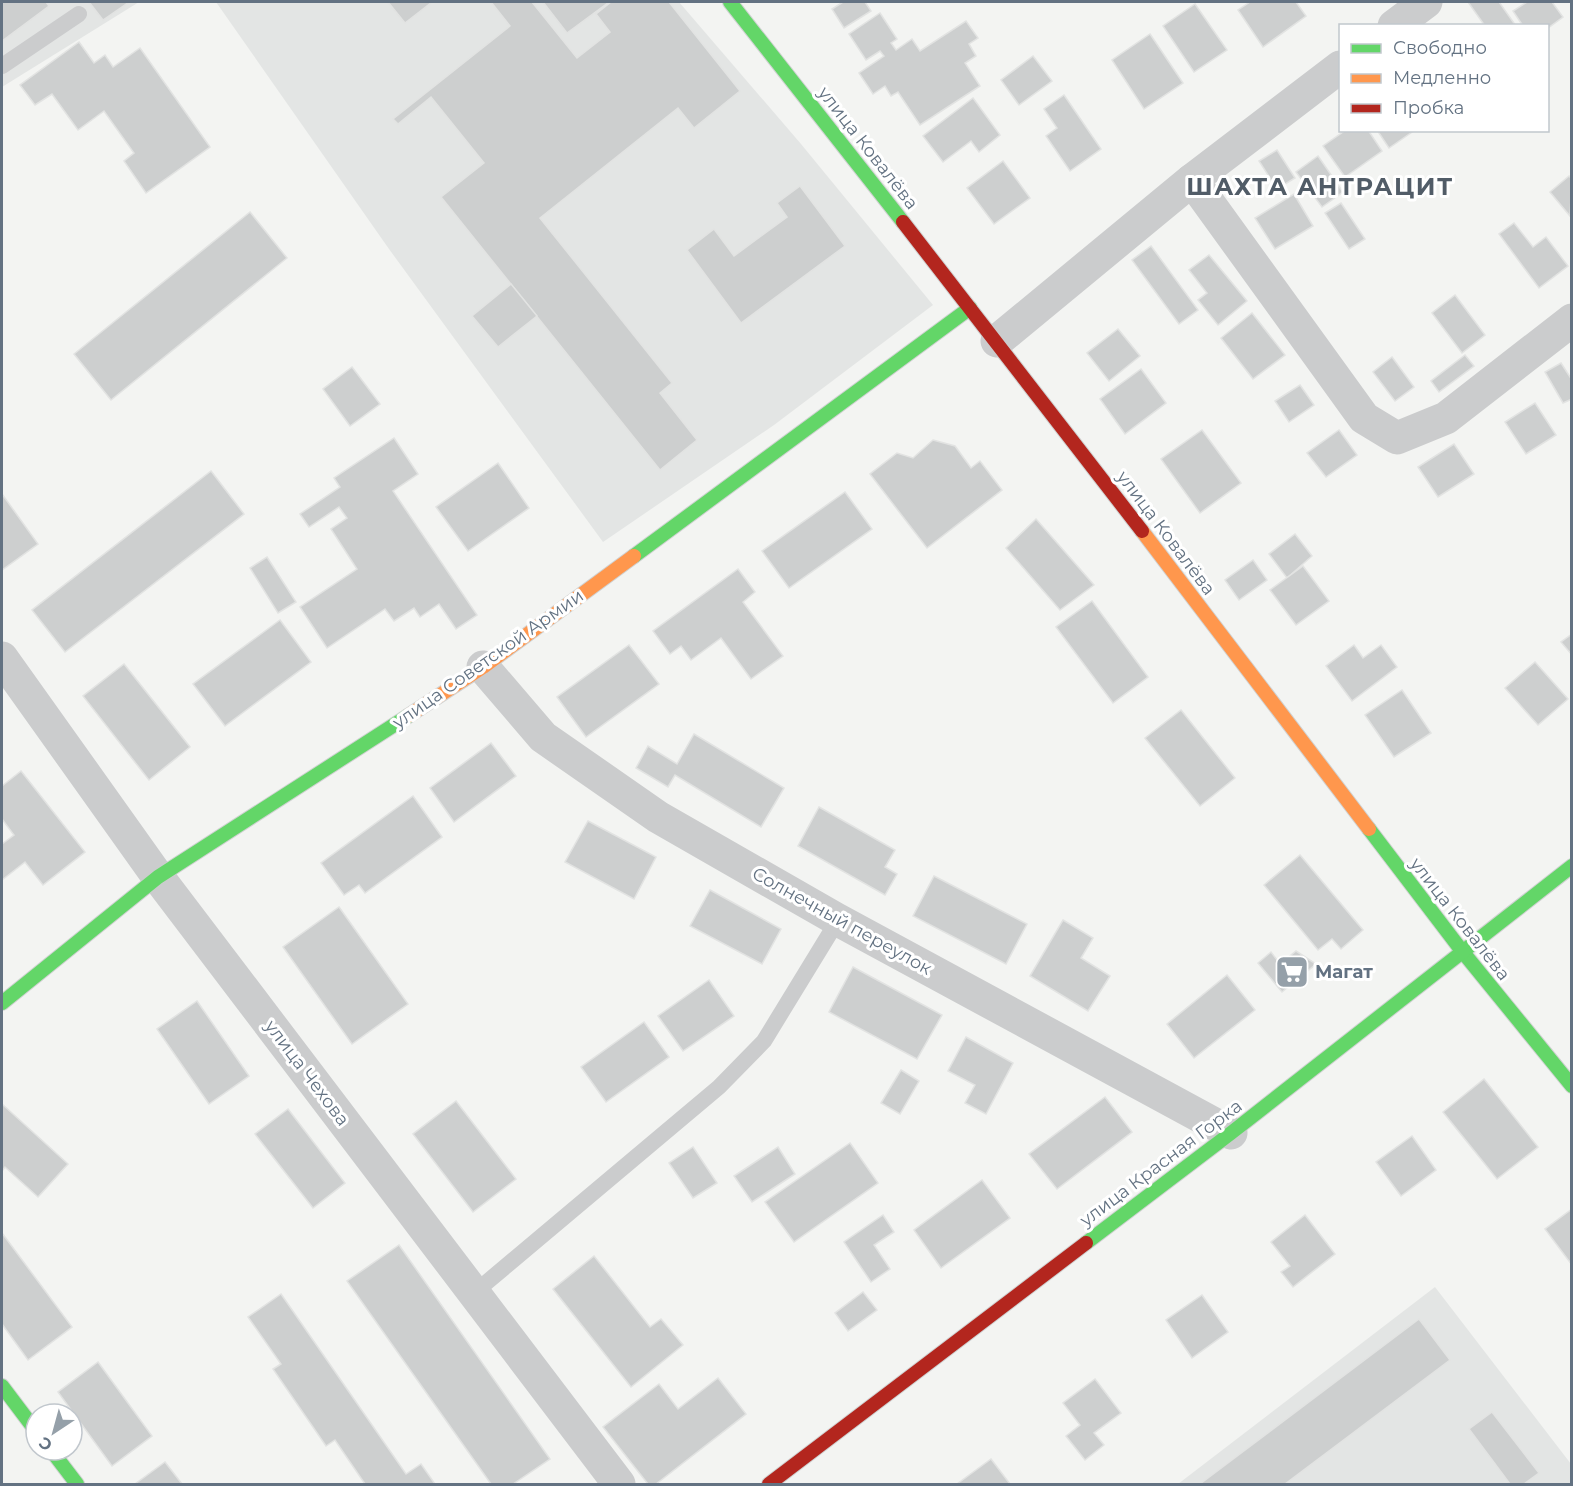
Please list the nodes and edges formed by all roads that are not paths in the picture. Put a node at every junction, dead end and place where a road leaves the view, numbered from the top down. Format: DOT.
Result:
graph roads {
  1 [pos="730,2"];
  2 [pos="1426,2"];
  3 [pos="79,14"];
  4 [pos="1397,24"];
  5 [pos="2,66"];
  6 [pos="1339,69"];
  7 [pos="1192,180"];
  8 [pos="970,308"];
  9 [pos="1572,320"];
  10 [pos="997,341"];
  11 [pos="2,657"];
  12 [pos="483,667"];
  13 [pos="1572,866"];
  14 [pos="158,877"];
  15 [pos="838,920"];
  16 [pos="1462,951"];
  17 [pos="2,1003"];
  18 [pos="1572,1086"];
  19 [pos="1231,1133"];
  20 [pos="474,1293"];
  21 [pos="2,1386"];
  22 [pos="24,1415"];
  23 [pos="60,1462"];
  24 [pos="77,1485"];
  25 [pos="619,1485"];
  26 [pos="769,1485"];
  1 -- 8 [label="street, улица Ковалёва"];
  2 -- 4 [label="street"];
  3 -- 5 [label="lane"];
  6 -- 7 [label="street"];
  7 -- 9 [label="street"];
  7 -- 10 [label="street"];
  8 -- 10 [label="street, улица Ковалёва"];
  8 -- 12 [label="street, улица Советской Армии"];
  10 -- 16 [label="street, улица Ковалёва"];
  11 -- 14 [label="street, улица Чехова"];
  12 -- 14 [label="street, улица Советской Армии"];
  12 -- 15 [label="street, Солнечный переулок"];
  13 -- 16 [label="street, улица Красная Горка"];
  14 -- 17 [label="street, улица Советской Армии"];
  14 -- 20 [label="street, улица Чехова"];
  15 -- 19 [label="street, Солнечный переулок"];
  15 -- 20 [label="lane"];
  16 -- 18 [label="street, улица Ковалёва"];
  16 -- 19 [label="street, улица Красная Горка"];
  19 -- 26 [label="street, улица Красная Горка"];
  20 -- 25 [label="street, улица Чехова"];
  21 -- 22 [label="street"];
  23 -- 24 [label="street"];
}
